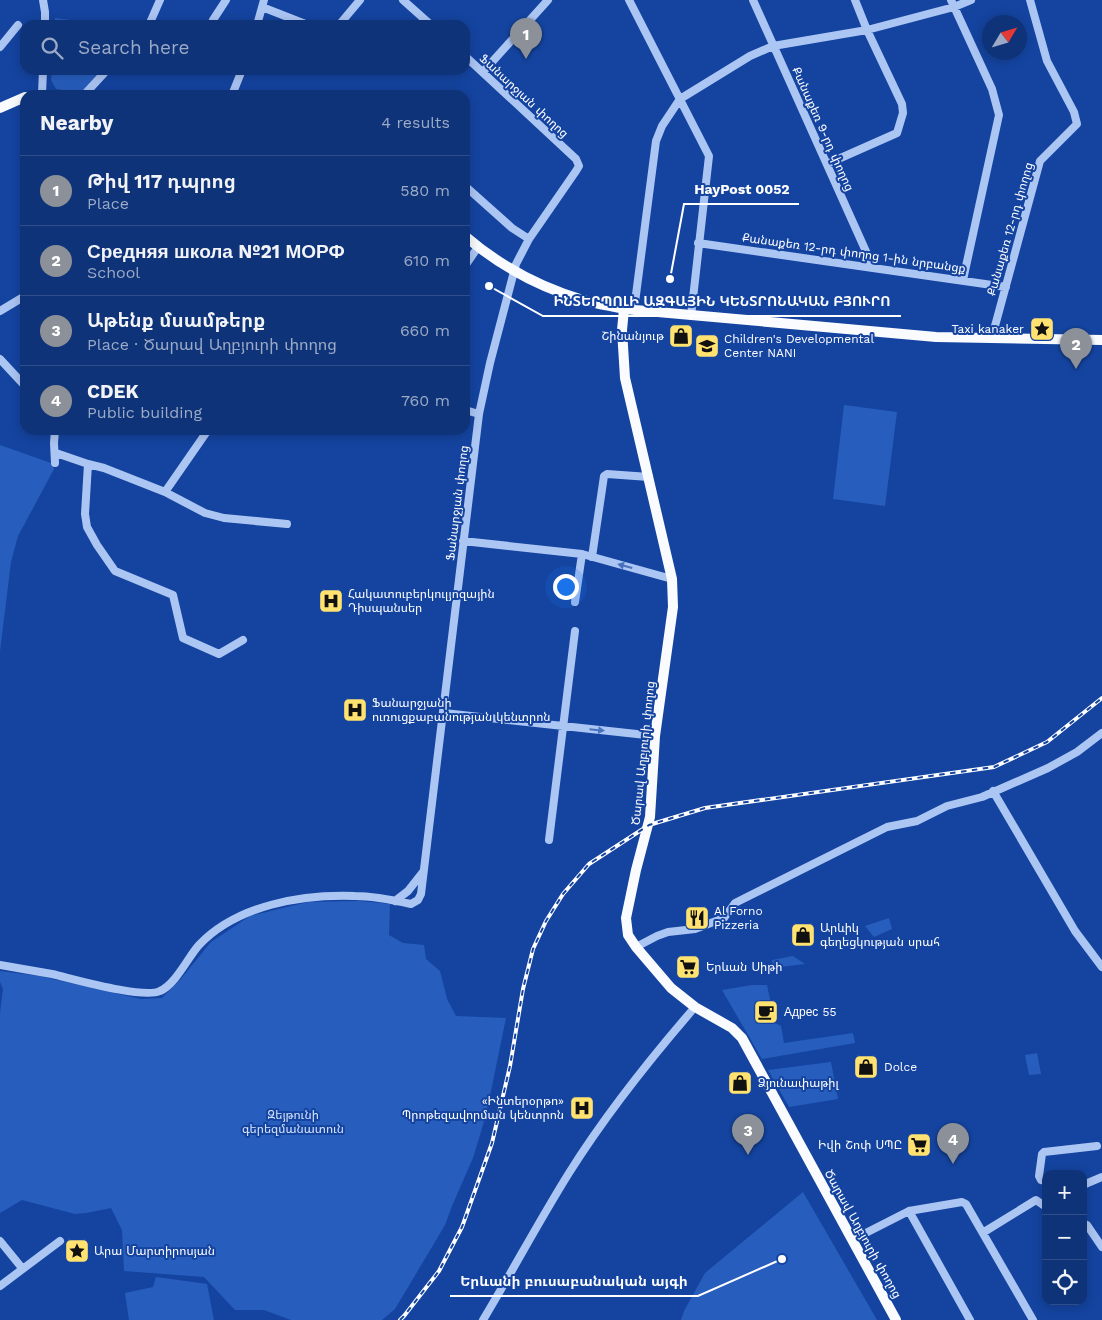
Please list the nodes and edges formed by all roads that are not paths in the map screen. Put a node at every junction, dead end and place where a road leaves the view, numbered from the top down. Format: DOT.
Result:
graph roads {
  1 [pos="43,0"];
  2 [pos="160,0"];
  3 [pos="226,0"];
  4 [pos="360,0"];
  5 [pos="403,0"];
  6 [pos="548,0"];
  7 [pos="629,0"];
  8 [pos="753,0"];
  9 [pos="855,0"];
  10 [pos="970,0"];
  11 [pos="1030,0"];
  12 [pos="263,3"];
  13 [pos="952,4"];
  14 [pos="45,20"];
  15 [pos="150,20"];
  16 [pos="213,20"];
  17 [pos="258,20"];
  18 [pos="298,20"];
  19 [pos="342,20"];
  20 [pos="425,20"];
  21 [pos="18,25"];
  22 [pos="867,30"];
  23 [pos="773,46"];
  24 [pos="0,47"];
  25 [pos="470,60"];
  26 [pos="483,72"];
  27 [pos="43,75"];
  28 [pos="102,75"];
  29 [pos="240,75"];
  30 [pos="42,90"];
  31 [pos="89,90"];
  32 [pos="234,90"];
  33 [pos="20,99"];
  34 [pos="680,99"];
  35 [pos="0,108"];
  36 [pos="827,164"];
  37 [pos="470,190"];
  38 [pos="528,239"];
  39 [pos="470,240"];
  40 [pos="698,243"];
  41 [pos="478,247"];
  42 [pos="470,259"];
  43 [pos="873,267"];
  44 [pos="513,271"];
  45 [pos="964,280"];
  46 [pos="1006,287"];
  47 [pos="20,298"];
  48 [pos="0,310"];
  49 [pos="629,310"];
  50 [pos="691,316"];
  51 [pos="992,337"];
  52 [pos="1102,340"];
  53 [pos="0,359"];
  54 [pos="20,381"];
  55 [pos="470,411"];
  56 [pos="479,414"];
  57 [pos="55,435"];
  58 [pos="205,435"];
  59 [pos="56,452"];
  60 [pos="56,463"];
  61 [pos="88,464"];
  62 [pos="649,477"];
  63 [pos="165,492"];
  64 [pos="287,524"];
  65 [pos="463,541"];
  66 [pos="582,554"];
  67 [pos="592,557"];
  68 [pos="672,578"];
  69 [pos="575,602"];
  70 [pos="575,631"];
  71 [pos="243,640"];
  72 [pos="444,713"];
  73 [pos="563,726"];
  74 [pos="1102,733"];
  75 [pos="655,736"];
  76 [pos="992,791"];
  77 [pos="549,840"];
  78 [pos="423,872"];
  79 [pos="395,901"];
  80 [pos="636,947"];
  81 [pos="0,965"];
  82 [pos="1102,967"];
  83 [pos="695,1007"];
  84 [pos="1097,1146"];
  85 [pos="1102,1177"];
  86 [pos="1042,1180"];
  87 [pos="1087,1183"];
  88 [pos="1042,1204"];
  89 [pos="909,1211"];
  90 [pos="1087,1225"];
  91 [pos="984,1232"];
  92 [pos="852,1240"];
  93 [pos="0,1241"];
  94 [pos="60,1241"];
  95 [pos="1102,1248"];
  96 [pos="22,1268"];
  97 [pos="0,1286"];
  98 [pos="483,1320"];
  99 [pos="896,1320"];
  100 [pos="970,1320"];
  101 [pos="1033,1320"];
  1 -- 14 [label="street"];
  2 -- 15 [label="street"];
  3 -- 16 [label="street"];
  4 -- 19 [label="street"];
  5 -- 20 [label="street"];
  6 -- 26 [label="street"];
  7 -- 34 [label="street"];
  8 -- 23 [label="street, Քանաքեռ 9-րդ փողոց"];
  9 -- 22 [label="street"];
  10 -- 13 [label="street"];
  11 -- 46 [label="street, Քանաքեռ 12-րդ փողոց"];
  12 -- 17 [label="street"];
  12 -- 18 [label="street"];
  13 -- 22 [label="street"];
  13 -- 45 [label="street"];
  21 -- 24 [label="street"];
  22 -- 23 [label="street"];
  22 -- 36 [label="street"];
  23 -- 34 [label="street"];
  23 -- 36 [label="street, Քանաքեռ 9-րդ փողոց"];
  25 -- 26 [label="street, Ֆանարջյան փողոց"];
  26 -- 38 [label="street, Ֆանարջյան փողոց"];
  27 -- 30 [label="street"];
  28 -- 31 [label="street"];
  29 -- 32 [label="street"];
  33 -- 35 [label="main road"];
  34 -- 40 [label="street"];
  34 -- 49 [label="street, Ծարավ Աղբյուրի փողոց"];
  36 -- 43 [label="street, Քանաքեռ 9-րդ փողոց"];
  37 -- 38 [label="street"];
  38 -- 44 [label="street, Ֆանարջյան փողոց"];
  39 -- 41 [label="main road"];
  40 -- 43 [label="street, Քանաքեռ 12-րդ փողոց 1-ին նրբանցք"];
  40 -- 50 [label="street"];
  41 -- 42 [label="street"];
  41 -- 44 [label="main road"];
  43 -- 45 [label="street, Քանաքեռ 12-րդ փողոց 1-ին նրբանցք"];
  44 -- 49 [label="main road"];
  44 -- 56 [label="street, Ֆանարջյան փողոց"];
  45 -- 46 [label="street, Քանաքեռ 12-րդ փողոց 1-ին նրբանցք"];
  46 -- 51 [label="street, Քանաքեռ 12-րդ փողոց"];
  47 -- 48 [label="street"];
  49 -- 50 [label="main road"];
  49 -- 62 [label="main road, Ծարավ Աղբյուրի փողոց"];
  50 -- 51 [label="main road"];
  51 -- 52 [label="main road"];
  53 -- 54 [label="street"];
  55 -- 56 [label="street"];
  56 -- 65 [label="street, Ֆանարջյան փողոց"];
  57 -- 59 [label="street"];
  58 -- 63 [label="street"];
  59 -- 60 [label="street"];
  59 -- 61 [label="street"];
  61 -- 63 [label="street"];
  61 -- 71 [label="street"];
  62 -- 67 [label="street"];
  62 -- 68 [label="main road, Ծարավ Աղբյուրի փողոց"];
  63 -- 64 [label="street"];
  65 -- 66 [label="street"];
  65 -- 72 [label="street, Ֆանարջյան փողոց"];
  66 -- 67 [label="street"];
  66 -- 69 [label="street"];
  68 -- 67 [label="street, one-way"];
  68 -- 75 [label="main road, Ծարավ Աղբյուրի փողոց"];
  70 -- 73 [label="street"];
  72 -- 73 [label="street"];
  72 -- 78 [label="street, Ֆանարջյան փողոց"];
  73 -- 75 [label="street, one-way"];
  73 -- 77 [label="street"];
  74 -- 76 [label="street"];
  75 -- 80 [label="main road, Ծարավ Աղբյուրի փողոց"];
  76 -- 80 [label="street"];
  76 -- 82 [label="street"];
  78 -- 79 [label="street"];
  78 -- 79 [label="street, Ֆանարջյան փողոց"];
  79 -- 81 [label="street, Ֆանարջյան փողոց"];
  80 -- 83 [label="main road, Ծարավ Աղբյուրի փողոց"];
  83 -- 92 [label="main road, Ծարավ Աղբյուրի փողոց"];
  83 -- 98 [label="street"];
  84 -- 86 [label="street"];
  85 -- 87 [label="street"];
  88 -- 91 [label="street"];
  89 -- 91 [label="street"];
  89 -- 92 [label="street"];
  89 -- 100 [label="street"];
  90 -- 95 [label="street"];
  91 -- 101 [label="street"];
  92 -- 99 [label="main road, Ծարավ Աղբյուրի փողոց"];
  93 -- 96 [label="street"];
  94 -- 96 [label="street"];
  96 -- 97 [label="street"];
}
